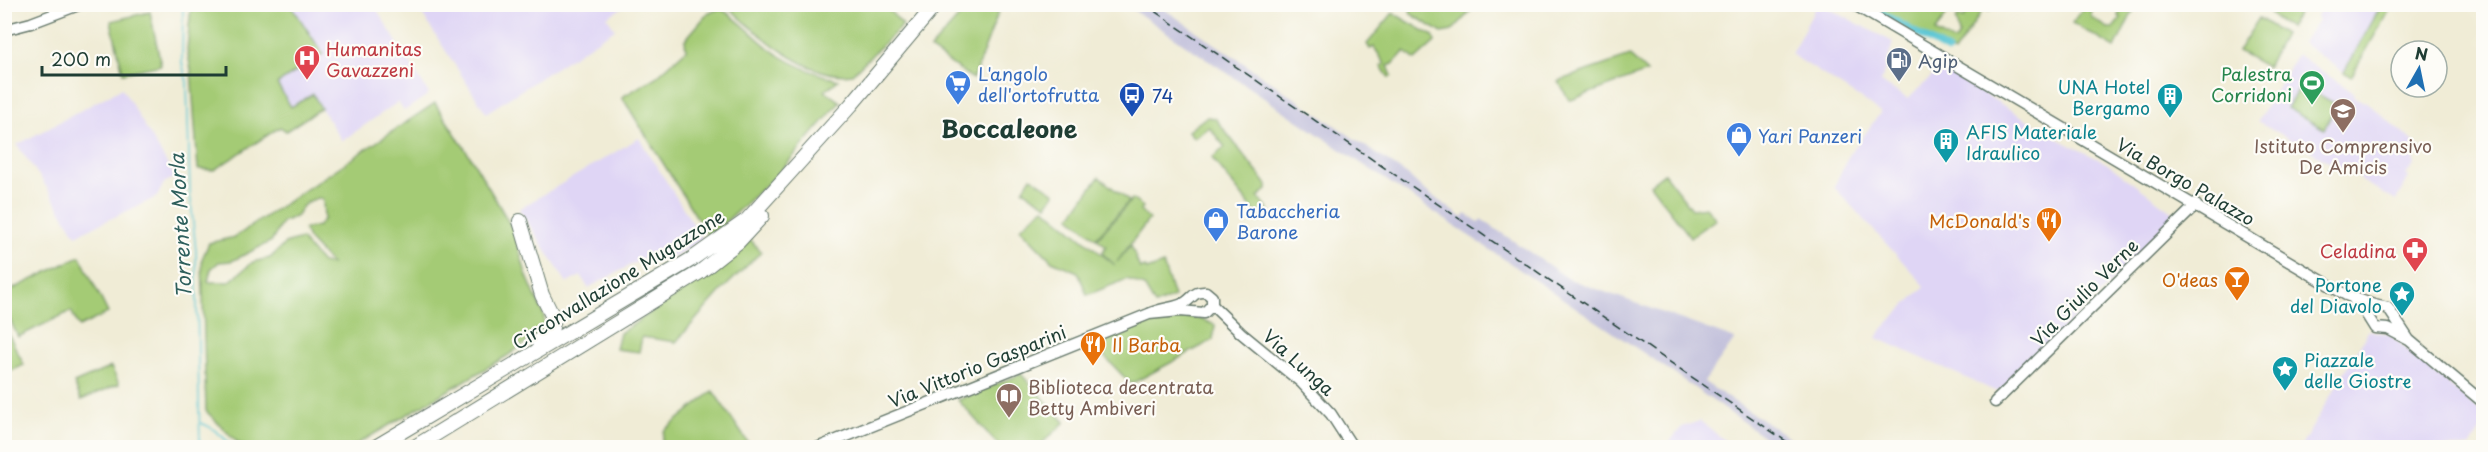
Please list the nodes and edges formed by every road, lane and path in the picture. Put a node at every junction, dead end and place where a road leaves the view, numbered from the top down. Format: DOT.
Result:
graph roads {
  1 [pos="81,4"];
  2 [pos="936,4"];
  3 [pos="947,4"];
  4 [pos="1853,4"];
  5 [pos="4,30"];
  6 [pos="854,107"];
  7 [pos="2196,205"];
  8 [pos="520,221"];
  9 [pos="2346,295"];
  10 [pos="1189,306"];
  11 [pos="2380,307"];
  12 [pos="1208,309"];
  13 [pos="2370,319"];
  14 [pos="2394,319"];
  15 [pos="2388,329"];
  16 [pos="2409,340"];
  17 [pos="499,373"];
  18 [pos="1995,402"];
  19 [pos="2484,403"];
  20 [pos="374,447"];
  21 [pos="413,447"];
  22 [pos="818,447"];
  23 [pos="1353,447"];
  1 -- 5 [label="street"];
  2 -- 6 [label="highway"];
  3 -- 6 [label="highway"];
  4 -- 7 [label="street, Via Borgo Palazzo"];
  6 -- 17 [label="highway, Circonvallazione Mugazzone"];
  6 -- 21 [label="highway, Circonvallazione Mugazzone"];
  7 -- 9 [label="street, Via Borgo Palazzo"];
  7 -- 18 [label="street, Via Giulio Verne"];
  8 -- 17 [label="highway"];
  9 -- 11 [label="street, Via Borgo Palazzo"];
  9 -- 13 [label="street, Via Borgo Palazzo"];
  10 -- 12 [label="street, Via Vittorio Gasparini"];
  10 -- 12 [label="street, Via Vittorio Gasparini"];
  10 -- 22 [label="street, Via Vittorio Gasparini"];
  11 -- 13 [label="street"];
  11 -- 14 [label="street, Via Borgo Palazzo"];
  12 -- 23 [label="street, Via Lunga"];
  13 -- 15 [label="street, Via Borgo Palazzo"];
  14 -- 15 [label="street"];
  14 -- 16 [label="street, Via Borgo Palazzo"];
  15 -- 16 [label="street, Via Borgo Palazzo"];
  16 -- 19 [label="street, Via Borgo Palazzo"];
  17 -- 20 [label="highway, Circonvallazione Mugazzone"];
}
